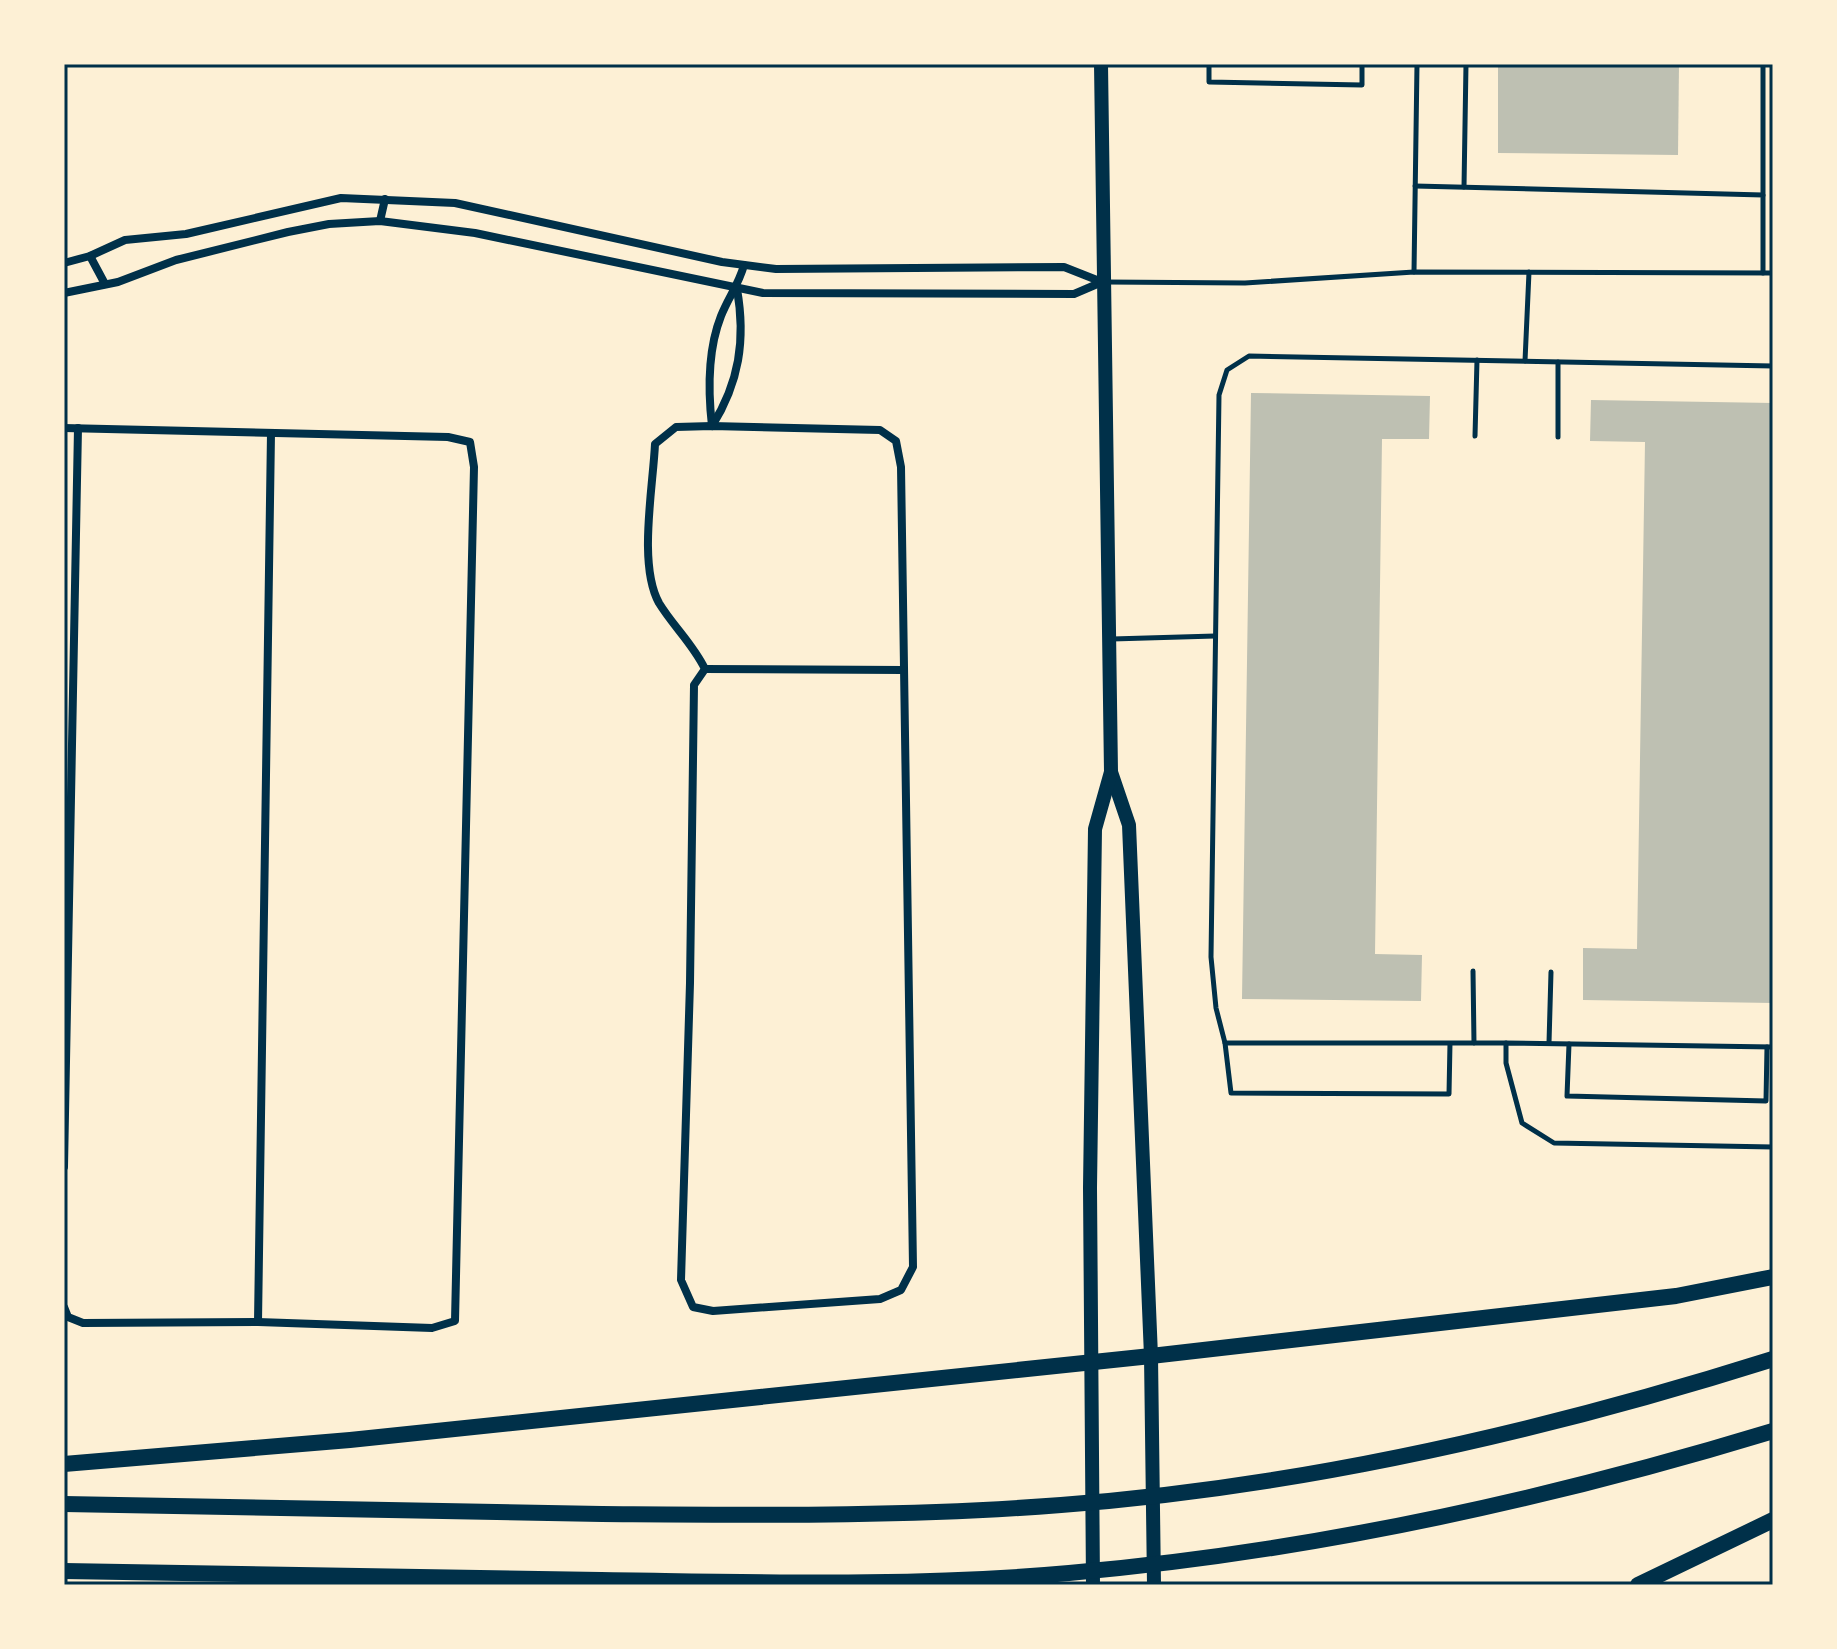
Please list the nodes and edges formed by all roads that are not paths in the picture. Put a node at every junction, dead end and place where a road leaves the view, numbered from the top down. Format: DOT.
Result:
graph roads {
  1 [pos="1101,64"];
  2 [pos="1209,64"];
  3 [pos="1362,64"];
  4 [pos="1417,64"];
  5 [pos="1466,64"];
  6 [pos="1763,64"];
  7 [pos="1415,186"];
  8 [pos="1464,187"];
  9 [pos="1763,195"];
  10 [pos="385,199"];
  11 [pos="380,221"];
  12 [pos="90,256"];
  13 [pos="64,263"];
  14 [pos="744,265"];
  15 [pos="1414,272"];
  16 [pos="1529,272"];
  17 [pos="1763,273"];
  18 [pos="1773,273"];
  19 [pos="1102,282"];
  20 [pos="105,284"];
  21 [pos="737,289"];
  22 [pos="64,293"];
  23 [pos="1477,360"];
  24 [pos="1525,361"];
  25 [pos="1558,362"];
  26 [pos="1773,366"];
  27 [pos="712,426"];
  28 [pos="64,428"];
  29 [pos="78,428"];
  30 [pos="271,433"];
  31 [pos="1475,436"];
  32 [pos="1558,437"];
  33 [pos="1215,636"];
  34 [pos="1109,639"];
  35 [pos="705,669"];
  36 [pos="903,670"];
  37 [pos="1111,772"];
  38 [pos="67,935"];
  39 [pos="1473,971"];
  40 [pos="1551,972"];
  41 [pos="1225,1043"];
  42 [pos="1450,1043"];
  43 [pos="1474,1043"];
  44 [pos="1506,1043"];
  45 [pos="1549,1043"];
  46 [pos="1569,1044"];
  47 [pos="1770,1047"];
  48 [pos="1773,1147"];
  49 [pos="64,1167"];
  50 [pos="1773,1277"];
  51 [pos="64,1307"];
  52 [pos="258,1322"];
  53 [pos="1151,1356"];
  54 [pos="1773,1359"];
  55 [pos="1091,1363"];
  56 [pos="1773,1431"];
  57 [pos="64,1464"];
  58 [pos="64,1504"];
  59 [pos="1773,1520"];
  60 [pos="64,1571"];
  61 [pos="1093,1585"];
  62 [pos="1154,1585"];
  63 [pos="1638,1585"];
  1 -- 19 [label="main road"];
  2 -- 3 [label="lane"];
  4 -- 7 [label="lane"];
  5 -- 8 [label="lane"];
  6 -- 9 [label="lane"];
  7 -- 8 [label="lane"];
  7 -- 15 [label="lane"];
  8 -- 9 [label="lane"];
  9 -- 17 [label="lane"];
  10 -- 11 [label="street"];
  10 -- 12 [label="street"];
  10 -- 14 [label="street"];
  11 -- 20 [label="street"];
  11 -- 21 [label="street"];
  12 -- 13 [label="street"];
  12 -- 20 [label="street"];
  14 -- 19 [label="street"];
  14 -- 21 [label="street"];
  15 -- 16 [label="lane"];
  15 -- 19 [label="lane"];
  16 -- 17 [label="lane"];
  16 -- 24 [label="lane"];
  17 -- 18 [label="lane"];
  19 -- 21 [label="street"];
  19 -- 34 [label="main road"];
  20 -- 22 [label="street"];
  21 -- 27 [label="street"];
  21 -- 27 [label="street"];
  23 -- 24 [label="lane"];
  23 -- 31 [label="lane"];
  23 -- 33 [label="lane"];
  24 -- 25 [label="lane"];
  25 -- 26 [label="lane"];
  25 -- 32 [label="lane"];
  27 -- 35 [label="street"];
  27 -- 36 [label="street"];
  28 -- 29 [label="street"];
  29 -- 30 [label="street"];
  29 -- 38 [label="street"];
  30 -- 52 [label="street"];
  30 -- 52 [label="street"];
  33 -- 34 [label="lane"];
  33 -- 41 [label="lane"];
  34 -- 37 [label="main road"];
  35 -- 36 [label="street"];
  35 -- 36 [label="street"];
  37 -- 53 [label="main road"];
  37 -- 55 [label="main road"];
  38 -- 49 [label="street"];
  39 -- 43 [label="lane"];
  40 -- 45 [label="lane"];
  41 -- 42 [label="lane"];
  41 -- 42 [label="lane"];
  42 -- 43 [label="lane"];
  43 -- 44 [label="lane"];
  44 -- 45 [label="lane"];
  44 -- 48 [label="lane"];
  45 -- 46 [label="lane"];
  46 -- 47 [label="lane"];
  46 -- 47 [label="lane"];
  50 -- 53 [label="highway"];
  51 -- 52 [label="street"];
  53 -- 55 [label="highway"];
  53 -- 62 [label="main road"];
  54 -- 58 [label="highway"];
  55 -- 57 [label="highway"];
  55 -- 61 [label="main road"];
  56 -- 60 [label="highway"];
  59 -- 63 [label="highway"];
}
